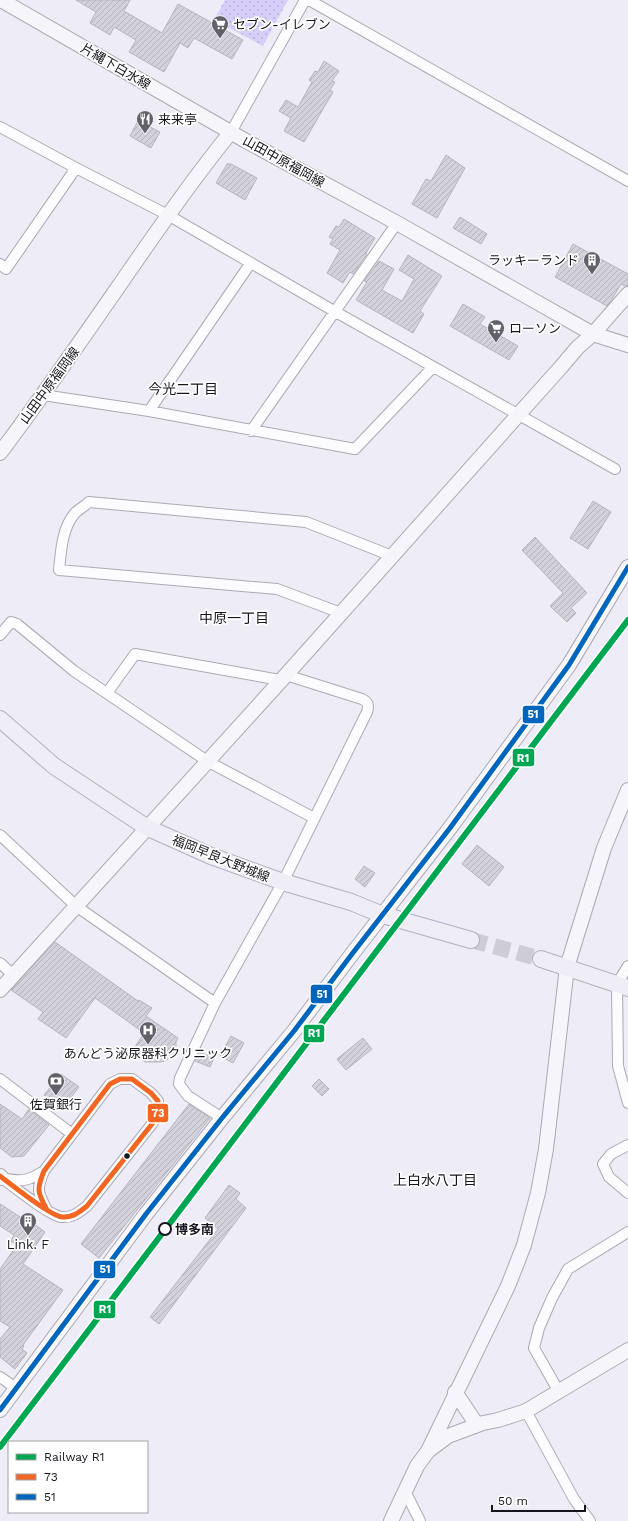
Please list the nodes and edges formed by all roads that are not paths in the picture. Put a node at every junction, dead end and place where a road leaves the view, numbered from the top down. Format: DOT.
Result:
graph roads {
  1 [pos="1,0"];
  2 [pos="305,0"];
  3 [pos="309,0"];
  4 [pos="0,127"];
  5 [pos="231,132"];
  6 [pos="76,168"];
  7 [pos="628,181"];
  8 [pos="168,216"];
  9 [pos="397,223"];
  10 [pos="250,264"];
  11 [pos="2,270"];
  12 [pos="626,297"];
  13 [pos="334,311"];
  14 [pos="593,334"];
  15 [pos="628,345"];
  16 [pos="433,367"];
  17 [pos="43,395"];
  18 [pos="149,411"];
  19 [pos="518,415"];
  20 [pos="251,431"];
  21 [pos="0,453"];
  22 [pos="615,469"];
  23 [pos="392,556"];
  24 [pos="628,567"];
  25 [pos="341,613"];
  26 [pos="0,635"];
  27 [pos="283,677"];
  28 [pos="107,693"];
  29 [pos="0,719"];
  30 [pos="207,761"];
  31 [pos="628,790"];
  32 [pos="314,818"];
  33 [pos="146,827"];
  34 [pos="0,835"];
  35 [pos="283,882"];
  36 [pos="76,906"];
  37 [pos="382,915"];
  38 [pos="471,940"];
  39 [pos="541,960"];
  40 [pos="0,962"];
  41 [pos="628,966"];
  42 [pos="567,967"];
  43 [pos="14,975"];
  44 [pos="623,986"];
  45 [pos="0,990"];
  46 [pos="215,1003"];
  47 [pos="0,1079"];
  48 [pos="628,1103"];
  49 [pos="222,1118"];
  50 [pos="72,1134"];
  51 [pos="628,1145"];
  52 [pos="44,1171"];
  53 [pos="1,1177"];
  54 [pos="628,1193"];
  55 [pos="47,1210"];
  56 [pos="628,1232"];
  57 [pos="628,1350"];
  58 [pos="0,1377"];
  59 [pos="16,1388"];
  60 [pos="455,1392"];
  61 [pos="559,1392"];
  62 [pos="0,1410"];
  63 [pos="526,1411"];
  64 [pos="477,1425"];
  65 [pos="428,1451"];
  66 [pos="405,1491"];
  67 [pos="392,1521"];
  68 [pos="420,1521"];
  69 [pos="590,1521"];
  1 -- 5 [label="street, 片縄下白水線"];
  2 -- 5 [label="street"];
  3 -- 7 [label="street"];
  4 -- 6 [label="street"];
  5 -- 8 [label="street, 山田中原福岡線"];
  5 -- 9 [label="street, 山田中原福岡線"];
  6 -- 8 [label="street"];
  6 -- 11 [label="street"];
  8 -- 10 [label="street"];
  8 -- 17 [label="street, 山田中原福岡線"];
  9 -- 13 [label="street"];
  9 -- 14 [label="street, 山田中原福岡線"];
  10 -- 13 [label="street"];
  10 -- 18 [label="street"];
  12 -- 14 [label="street"];
  13 -- 16 [label="street"];
  13 -- 20 [label="street"];
  14 -- 15 [label="street"];
  14 -- 19 [label="street"];
  16 -- 19 [label="street"];
  16 -- 20 [label="street"];
  17 -- 18 [label="street"];
  17 -- 21 [label="street, 山田中原福岡線"];
  18 -- 20 [label="street"];
  19 -- 22 [label="street"];
  19 -- 23 [label="street"];
  23 -- 25 [label="street"];
  23 -- 25 [label="street"];
  24 -- 37 [label="street"];
  25 -- 27 [label="street"];
  26 -- 28 [label="street"];
  27 -- 28 [label="street"];
  27 -- 30 [label="street"];
  27 -- 32 [label="street"];
  28 -- 30 [label="street"];
  29 -- 33 [label="main road, 福岡早良大野城線"];
  30 -- 32 [label="street"];
  30 -- 33 [label="street"];
  31 -- 42 [label="street"];
  32 -- 35 [label="street"];
  33 -- 35 [label="main road, 福岡早良大野城線"];
  33 -- 36 [label="street"];
  34 -- 36 [label="street"];
  35 -- 37 [label="main road, 福岡早良大野城線"];
  35 -- 46 [label="street"];
  36 -- 43 [label="street"];
  36 -- 46 [label="street"];
  37 -- 38 [label="main road, 福岡早良大野城線"];
  37 -- 49 [label="street"];
  39 -- 42 [label="main road"];
  40 -- 43 [label="street"];
  41 -- 44 [label="street"];
  42 -- 44 [label="main road"];
  42 -- 60 [label="street"];
  43 -- 45 [label="street"];
  44 -- 48 [label="street"];
  46 -- 49 [label="street"];
  47 -- 50 [label="street"];
  49 -- 59 [label="street"];
  50 -- 52 [label="street"];
  50 -- 55 [label="street"];
  51 -- 54 [label="street"];
  52 -- 53 [label="street"];
  52 -- 55 [label="street"];
  53 -- 55 [label="street"];
  56 -- 61 [label="street"];
  57 -- 61 [label="street"];
  58 -- 59 [label="street"];
  59 -- 62 [label="street"];
  60 -- 64 [label="street"];
  60 -- 65 [label="street"];
  61 -- 63 [label="street"];
  63 -- 64 [label="street"];
  63 -- 69 [label="street"];
  64 -- 65 [label="street"];
  65 -- 66 [label="street"];
  66 -- 67 [label="street"];
  66 -- 68 [label="street"];
}
